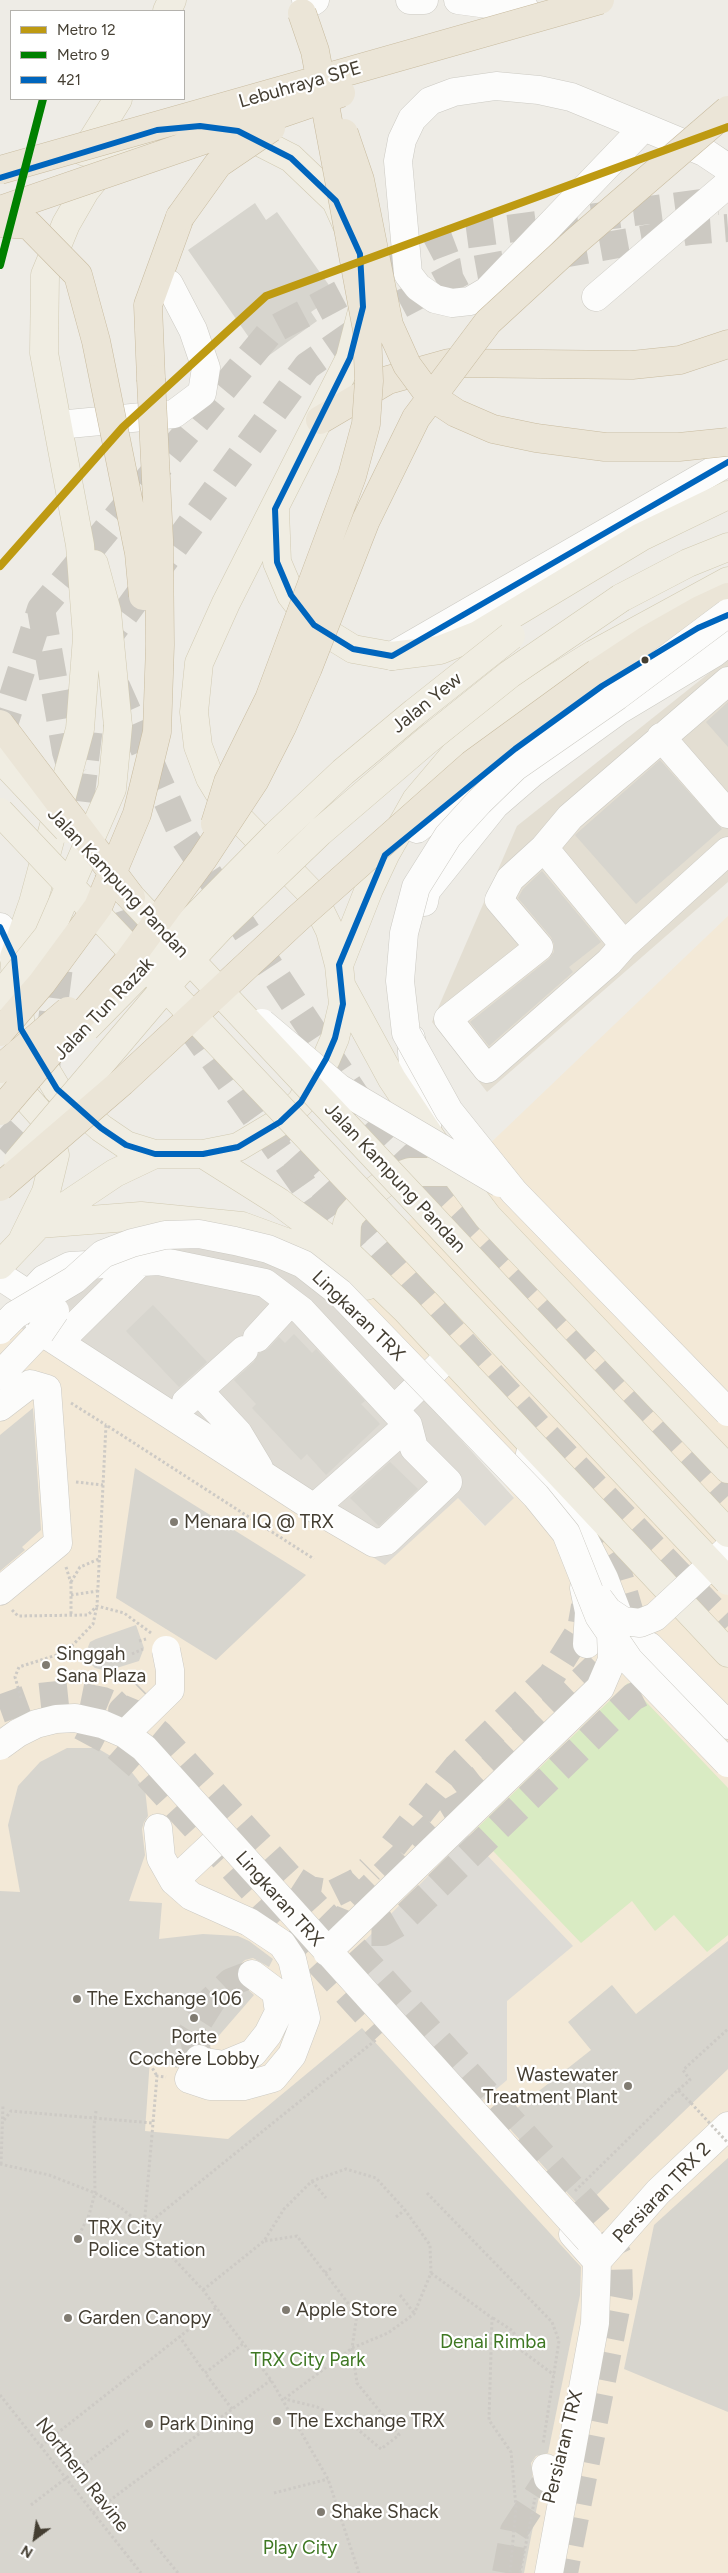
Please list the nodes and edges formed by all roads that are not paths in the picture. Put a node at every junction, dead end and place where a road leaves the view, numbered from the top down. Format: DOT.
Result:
graph roads {
  1 [pos="296,0"];
  2 [pos="306,0"];
  3 [pos="315,0"];
  4 [pos="411,0"];
  5 [pos="424,0"];
  6 [pos="458,0"];
  7 [pos="600,0"];
  8 [pos="530,4"];
  9 [pos="562,5"];
  10 [pos="314,46"];
  11 [pos="387,49"];
  12 [pos="117,100"];
  13 [pos="728,110"];
  14 [pos="644,127"];
  15 [pos="156,130"];
  16 [pos="0,152"];
  17 [pos="85,152"];
  18 [pos="728,168"];
  19 [pos="0,170"];
  20 [pos="0,178"];
  21 [pos="728,184"];
  22 [pos="0,210"];
  23 [pos="0,223"];
  24 [pos="169,284"];
  25 [pos="596,298"];
  26 [pos="728,344"];
  27 [pos="320,420"];
  28 [pos="60,434"];
  29 [pos="728,442"];
  30 [pos="728,462"];
  31 [pos="728,495"];
  32 [pos="275,509"];
  33 [pos="728,515"];
  34 [pos="728,547"];
  35 [pos="728,581"];
  36 [pos="728,597"];
  37 [pos="728,614"];
  38 [pos="728,642"];
  39 [pos="392,656"];
  40 [pos="728,681"];
  41 [pos="0,724"];
  42 [pos="157,732"];
  43 [pos="661,737"];
  44 [pos="0,758"];
  45 [pos="446,805"];
  46 [pos="495,805"];
  47 [pos="0,812"];
  48 [pos="728,814"];
  49 [pos="544,848"];
  50 [pos="728,851"];
  51 [pos="385,855"];
  52 [pos="203,858"];
  53 [pos="131,897"];
  54 [pos="98,907"];
  55 [pos="0,928"];
  56 [pos="624,945"];
  57 [pos="166,946"];
  58 [pos="129,960"];
  59 [pos="7,965"];
  60 [pos="189,974"];
  61 [pos="340,975"];
  62 [pos="0,996"];
  63 [pos="0,1032"];
  64 [pos="0,1053"];
  65 [pos="0,1069"];
  66 [pos="0,1111"];
  67 [pos="0,1115"];
  68 [pos="431,1138"];
  69 [pos="155,1154"];
  70 [pos="204,1154"];
  71 [pos="454,1172"];
  72 [pos="0,1182"];
  73 [pos="0,1187"];
  74 [pos="514,1192"];
  75 [pos="31,1231"];
  76 [pos="346,1252"];
  77 [pos="140,1262"];
  78 [pos="0,1265"];
  79 [pos="0,1276"];
  80 [pos="74,1280"];
  81 [pos="29,1296"];
  82 [pos="290,1302"];
  83 [pos="406,1310"];
  84 [pos="0,1330"];
  85 [pos="61,1344"];
  86 [pos="449,1356"];
  87 [pos="0,1375"];
  88 [pos="199,1391"];
  89 [pos="484,1393"];
  90 [pos="0,1408"];
  91 [pos="728,1412"];
  92 [pos="172,1416"];
  93 [pos="401,1417"];
  94 [pos="728,1469"];
  95 [pos="262,1474"];
  96 [pos="314,1508"];
  97 [pos="566,1533"];
  98 [pos="728,1533"];
  99 [pos="728,1549"];
  100 [pos="728,1581"];
  101 [pos="3,1598"];
  102 [pos="166,1650"];
  103 [pos="728,1653"];
  104 [pos="620,1658"];
  105 [pos="728,1725"];
  106 [pos="125,1734"];
  107 [pos="2,1742"];
  108 [pos="728,1745"];
  109 [pos="728,1763"];
  110 [pos="158,1828"];
  111 [pos="222,1836"];
  112 [pos="174,1880"];
  113 [pos="327,1952"];
  114 [pos="252,1974"];
  115 [pos="728,2126"];
  116 [pos="586,2245"];
  117 [pos="595,2323"];
  118 [pos="535,2573"];
  119 [pos="548,2573"];
  1 -- 10 [label="highway, bridge"];
  2 -- 3 [label="street"];
  4 -- 5 [label="street"];
  6 -- 8 [label="street"];
  7 -- 9 [label="highway, Lebuhraya SPE, bridge"];
  8 -- 9 [label="highway, Lebuhraya SPE"];
  8 -- 11 [label="highway, Lebuhraya SPE"];
  9 -- 19 [label="highway, Lebuhraya SPE, bridge"];
  9 -- 22 [label="highway, bridge"];
  10 -- 29 [label="highway, bridge"];
  10 -- 52 [label="highway, bridge"];
  11 -- 15 [label="highway"];
  11 -- 16 [label="highway, Lebuhraya SPE"];
  11 -- 42 [label="highway, bridge"];
  12 -- 17 [label="main road"];
  13 -- 52 [label="highway, bridge"];
  14 -- 14 [label="street"];
  14 -- 18 [label="street"];
  15 -- 17 [label="main road"];
  15 -- 27 [label="main road"];
  15 -- 28 [label="main road"];
  17 -- 20 [label="main road"];
  21 -- 25 [label="street"];
  23 -- 42 [label="highway, bridge"];
  24 -- 28 [label="street"];
  26 -- 27 [label="highway"];
  27 -- 32 [label="main road"];
  28 -- 59 [label="main road"];
  28 -- 62 [label="main road, bridge"];
  30 -- 39 [label="street"];
  31 -- 39 [label="main road"];
  32 -- 39 [label="main road"];
  32 -- 61 [label="main road"];
  33 -- 57 [label="main road, Jalan Yew, bridge"];
  34 -- 60 [label="main road, Jalan Yew, bridge"];
  35 -- 51 [label="main road"];
  36 -- 73 [label="highway, bridge"];
  37 -- 45 [label="street"];
  37 -- 74 [label="street, bridge"];
  38 -- 46 [label="street"];
  40 -- 43 [label="street"];
  41 -- 53 [label="highway, bridge"];
  42 -- 54 [label="highway, bridge"];
  43 -- 48 [label="street"];
  43 -- 49 [label="street"];
  44 -- 53 [label="main road, Jalan Kampung Pandan, bridge"];
  45 -- 46 [label="street"];
  45 -- 51 [label="street"];
  46 -- 68 [label="street"];
  47 -- 100 [label="main road, Jalan Kampung Pandan, bridge"];
  49 -- 56 [label="street"];
  49 -- 56 [label="street"];
  50 -- 56 [label="street"];
  51 -- 61 [label="main road"];
  52 -- 58 [label="highway, bridge"];
  53 -- 60 [label="main road, Jalan Kampung Pandan, bridge"];
  54 -- 63 [label="highway, bridge"];
  54 -- 64 [label="highway, bridge"];
  55 -- 59 [label="street"];
  57 -- 67 [label="main road, Jalan Tun Razak, bridge"];
  58 -- 65 [label="highway, bridge"];
  58 -- 66 [label="highway, bridge"];
  59 -- 69 [label="main road"];
  60 -- 72 [label="main road, Jalan Tun Razak, bridge"];
  60 -- 74 [label="street, bridge"];
  60 -- 98 [label="main road, Jalan Kampung Pandan, bridge"];
  61 -- 68 [label="main road"];
  61 -- 70 [label="main road"];
  65 -- 75 [label="main road"];
  68 -- 71 [label="main road"];
  69 -- 70 [label="main road"];
  69 -- 75 [label="main road"];
  70 -- 76 [label="main road"];
  71 -- 76 [label="main road"];
  71 -- 94 [label="main road"];
  74 -- 91 [label="street, bridge"];
  75 -- 78 [label="main road"];
  75 -- 83 [label="main road"];
  76 -- 83 [label="main road"];
  77 -- 81 [label="street"];
  77 -- 82 [label="street"];
  77 -- 85 [label="street"];
  79 -- 81 [label="street"];
  80 -- 84 [label="street, Lingkaran TRX, bridge"];
  80 -- 87 [label="street, bridge"];
  80 -- 97 [label="street, Lingkaran TRX, bridge"];
  81 -- 85 [label="street"];
  82 -- 88 [label="street"];
  82 -- 93 [label="street"];
  83 -- 86 [label="main road"];
  85 -- 92 [label="street"];
  86 -- 89 [label="main road"];
  86 -- 93 [label="street"];
  88 -- 92 [label="street"];
  88 -- 95 [label="street"];
  89 -- 103 [label="main road"];
  89 -- 104 [label="street"];
  89 -- 104 [label="street"];
  90 -- 101 [label="street"];
  92 -- 95 [label="street"];
  93 -- 96 [label="street"];
  93 -- 96 [label="street"];
  95 -- 96 [label="street"];
  97 -- 99 [label="street, bridge"];
  97 -- 104 [label="street, Lingkaran TRX, bridge"];
  102 -- 106 [label="street, bridge"];
  104 -- 105 [label="street"];
  104 -- 108 [label="street"];
  104 -- 109 [label="street, Lingkaran TRX, bridge"];
  104 -- 113 [label="street, Lingkaran TRX, bridge"];
  106 -- 107 [label="street, Lingkaran TRX, bridge"];
  106 -- 111 [label="street, Lingkaran TRX, bridge"];
  110 -- 112 [label="street"];
  111 -- 112 [label="street"];
  111 -- 113 [label="street, Lingkaran TRX, bridge"];
  112 -- 114 [label="street"];
  113 -- 116 [label="street, bridge"];
  115 -- 116 [label="street, Persiaran TRX 2"];
  116 -- 117 [label="street, Persiaran TRX"];
  117 -- 118 [label="street, Persiaran TRX"];
  117 -- 119 [label="street, Persiaran TRX"];
}
